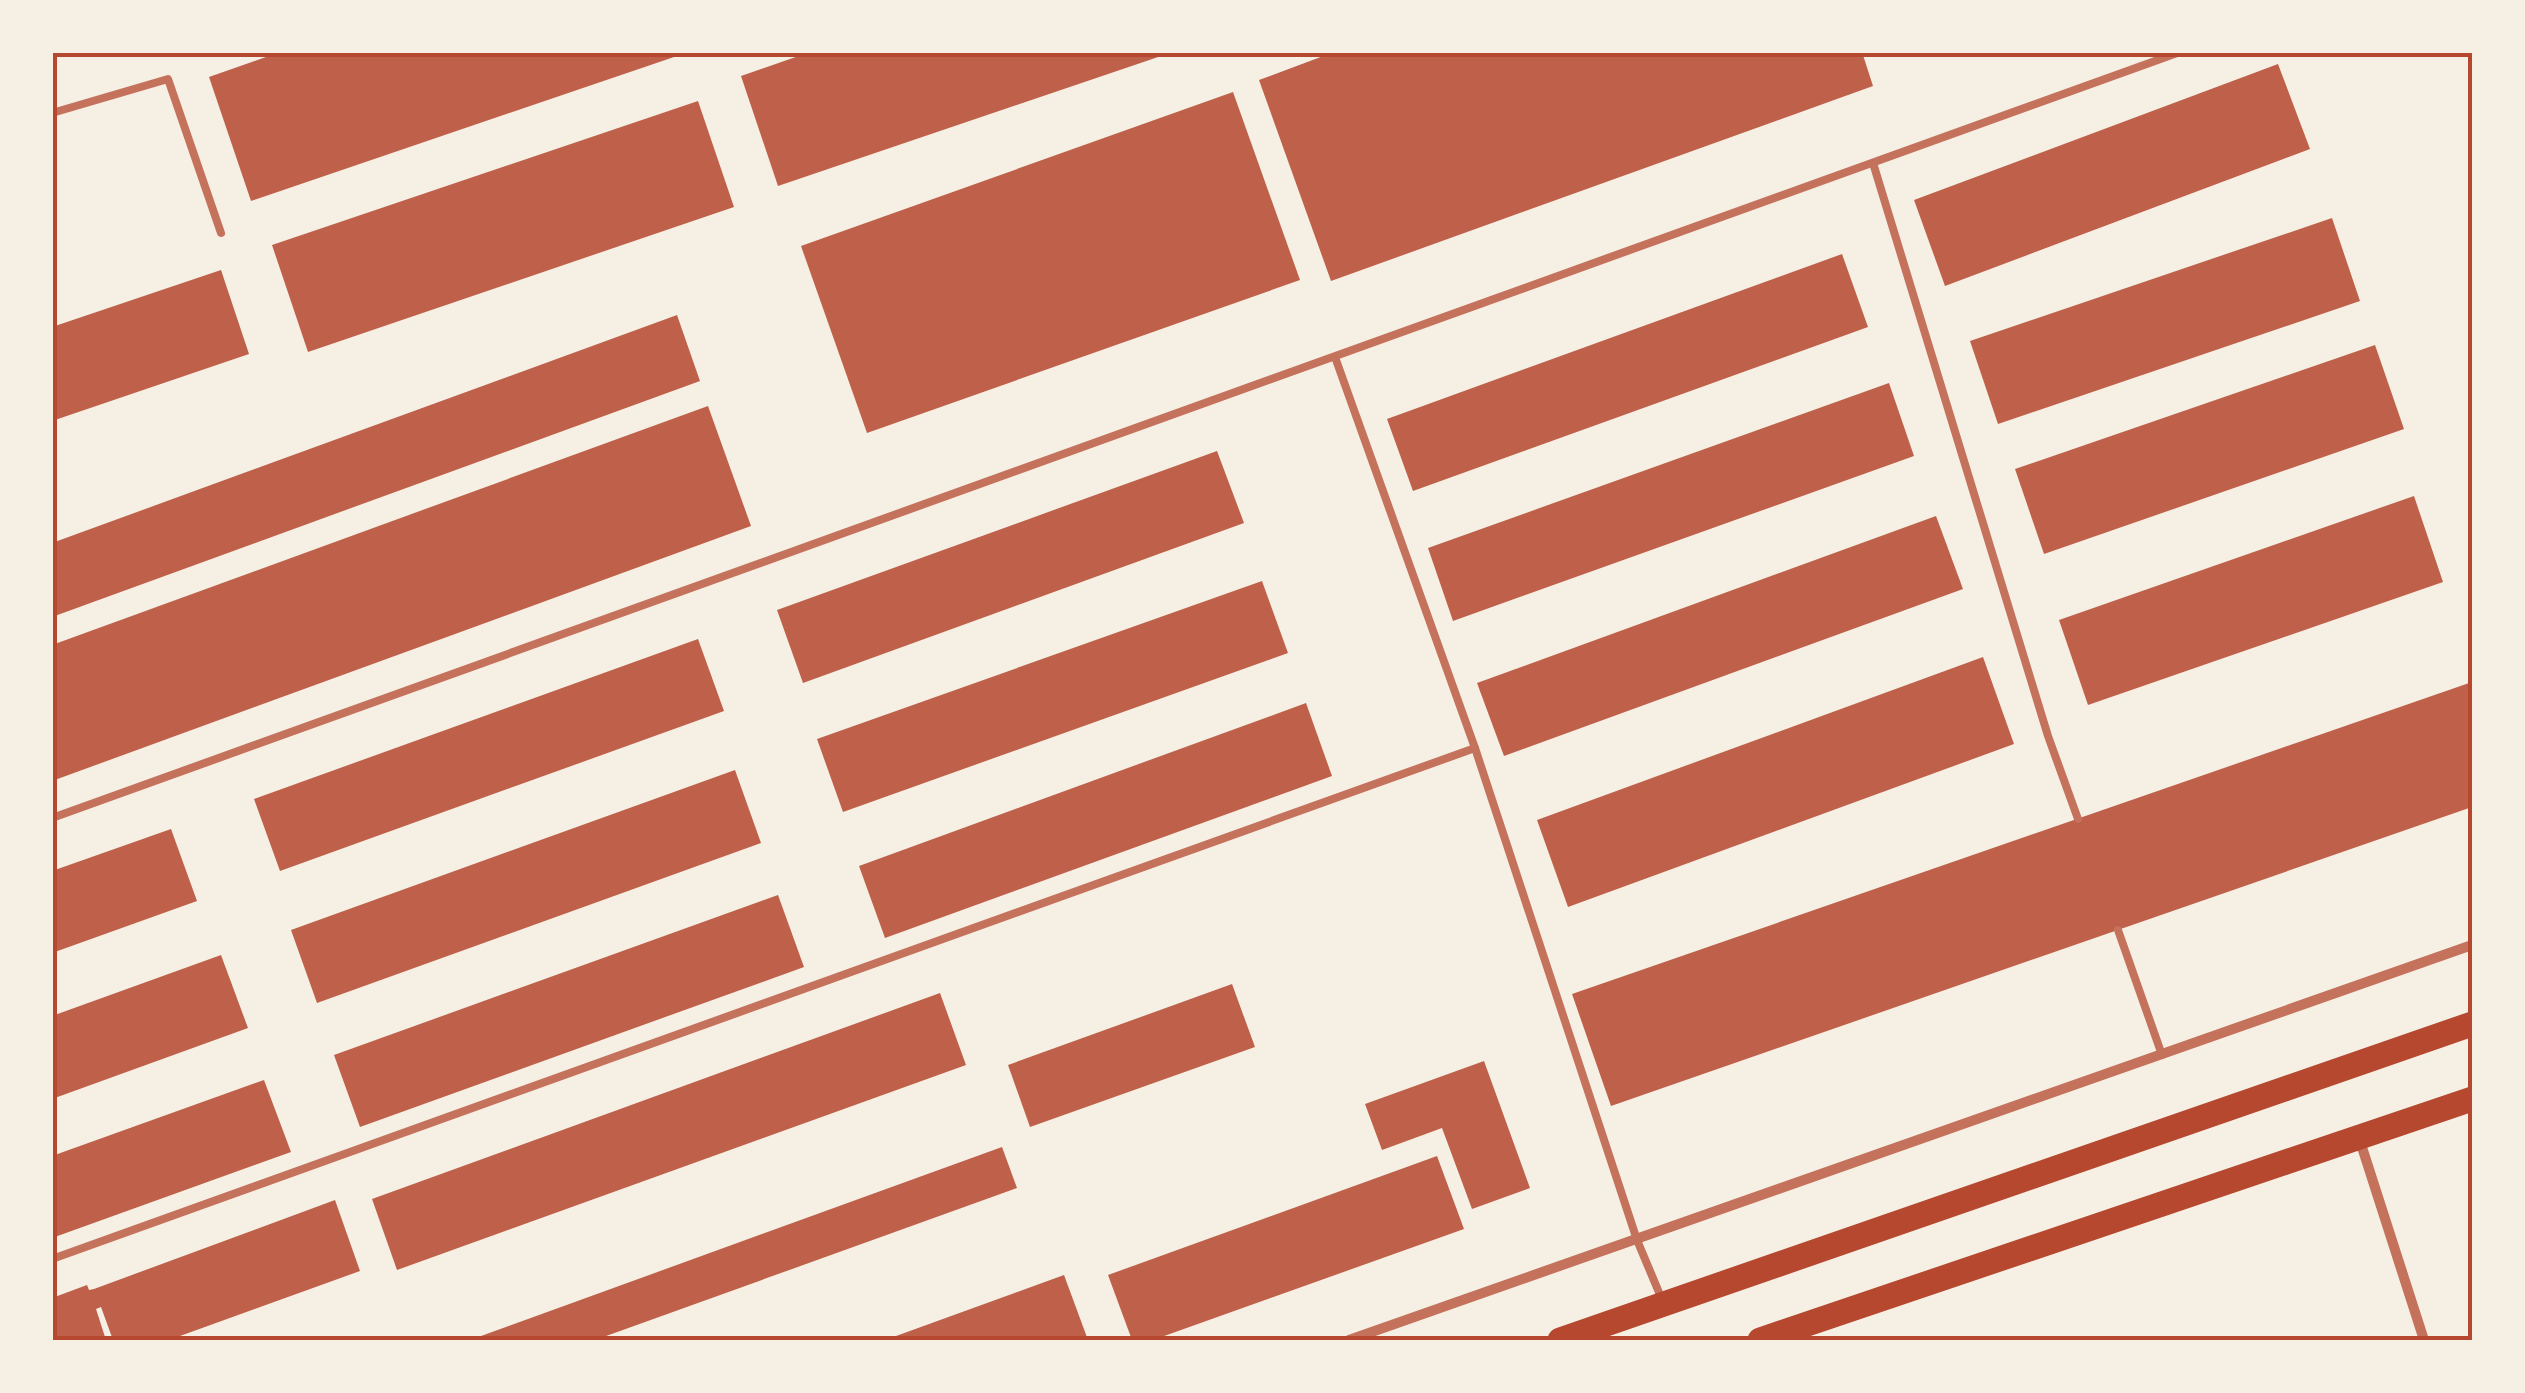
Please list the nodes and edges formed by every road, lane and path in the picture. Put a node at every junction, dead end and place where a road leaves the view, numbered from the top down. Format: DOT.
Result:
graph roads {
  1 [pos="2180,52"];
  2 [pos="52,113"];
  3 [pos="1874,163"];
  4 [pos="221,233"];
  5 [pos="1335,357"];
  6 [pos="1475,748"];
  7 [pos="52,818"];
  8 [pos="2078,820"];
  9 [pos="2118,930"];
  10 [pos="2472,945"];
  11 [pos="2472,1024"];
  12 [pos="2162,1055"];
  13 [pos="2472,1099"];
  14 [pos="2359,1140"];
  15 [pos="1637,1240"];
  16 [pos="52,1260"];
  17 [pos="1665,1305"];
  18 [pos="1350,1340"];
  19 [pos="1560,1340"];
  20 [pos="1760,1340"];
  21 [pos="2424,1340"];
  1 -- 3 [label="lane"];
  2 -- 4 [label="lane"];
  3 -- 5 [label="lane"];
  3 -- 8 [label="lane"];
  5 -- 6 [label="lane"];
  5 -- 7 [label="lane"];
  6 -- 15 [label="lane"];
  6 -- 16 [label="lane"];
  9 -- 12 [label="lane"];
  10 -- 12 [label="street"];
  11 -- 17 [label="main road"];
  12 -- 15 [label="street"];
  13 -- 14 [label="main road"];
  14 -- 20 [label="main road"];
  14 -- 21 [label="street"];
  15 -- 17 [label="lane"];
  15 -- 18 [label="street"];
  17 -- 19 [label="main road"];
}
